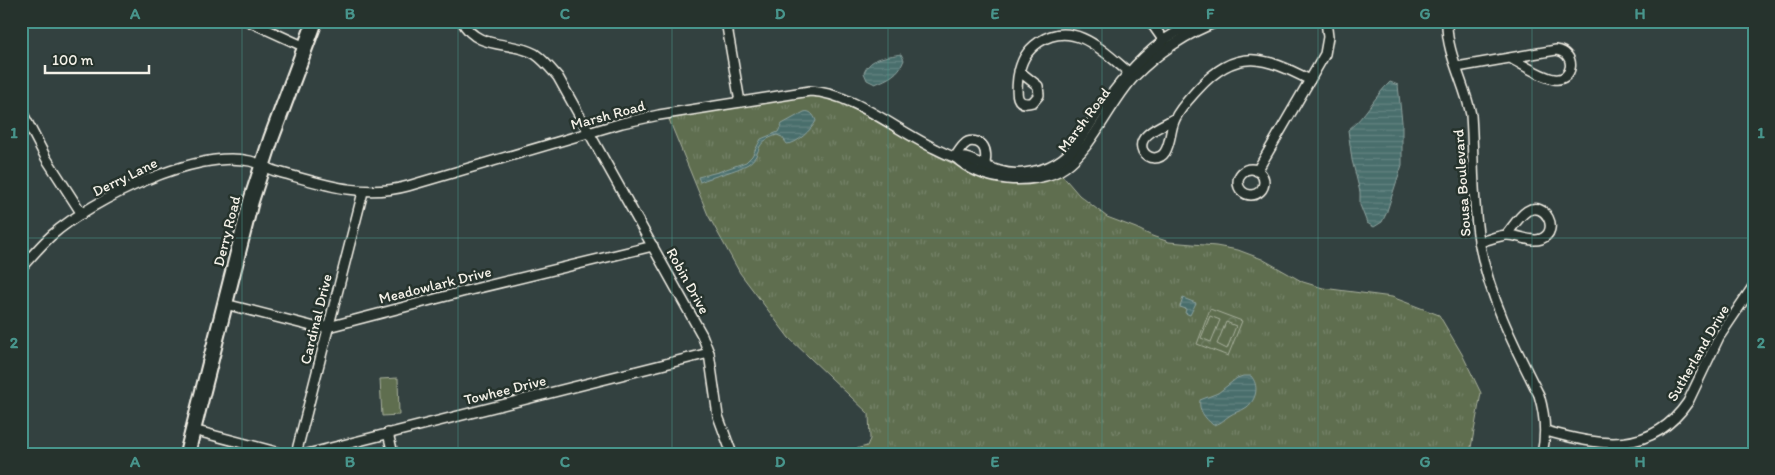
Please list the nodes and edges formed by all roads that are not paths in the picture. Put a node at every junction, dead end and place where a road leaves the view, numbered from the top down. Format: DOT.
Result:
graph roads {
  1 [pos="248,21"];
  2 [pos="315,21"];
  3 [pos="462,21"];
  4 [pos="726,21"];
  5 [pos="1150,21"];
  6 [pos="1199,21"];
  7 [pos="1220,21"];
  8 [pos="1326,21"];
  9 [pos="1446,21"];
  10 [pos="1166,44"];
  11 [pos="305,47"];
  12 [pos="1510,58"];
  13 [pos="1457,67"];
  14 [pos="1019,71"];
  15 [pos="1132,75"];
  16 [pos="1310,80"];
  17 [pos="740,102"];
  18 [pos="21,110"];
  19 [pos="1174,119"];
  20 [pos="590,134"];
  21 [pos="955,157"];
  22 [pos="262,166"];
  23 [pos="983,169"];
  24 [pos="1257,171"];
  25 [pos="363,192"];
  26 [pos="82,214"];
  27 [pos="1506,235"];
  28 [pos="1479,242"];
  29 [pos="652,246"];
  30 [pos="21,268"];
  31 [pos="1754,286"];
  32 [pos="225,304"];
  33 [pos="328,327"];
  34 [pos="709,353"];
  35 [pos="193,430"];
  36 [pos="1546,431"];
  37 [pos="388,433"];
  38 [pos="187,454"];
  39 [pos="284,454"];
  40 [pos="296,454"];
  41 [pos="307,454"];
  42 [pos="393,454"];
  43 [pos="732,454"];
  44 [pos="1542,454"];
  1 -- 11 [label="street"];
  2 -- 11 [label="main road, Derry Road"];
  3 -- 20 [label="street, Robin Drive"];
  4 -- 17 [label="street"];
  5 -- 10 [label="street"];
  6 -- 10 [label="street, Marsh Road"];
  7 -- 10 [label="street, Marsh Road"];
  8 -- 16 [label="street"];
  9 -- 13 [label="street, Sousa Boulevard"];
  10 -- 15 [label="street, Marsh Road"];
  11 -- 22 [label="main road, Derry Road"];
  12 -- 12 [label="street"];
  12 -- 13 [label="street"];
  13 -- 28 [label="street, Sousa Boulevard"];
  14 -- 15 [label="street"];
  15 -- 23 [label="street, Marsh Road"];
  16 -- 19 [label="street"];
  16 -- 24 [label="street"];
  17 -- 20 [label="street, Marsh Road"];
  17 -- 21 [label="street, Marsh Road"];
  18 -- 26 [label="street"];
  20 -- 25 [label="street, Marsh Road"];
  20 -- 29 [label="street, Robin Drive"];
  21 -- 23 [label="street, Marsh Road"];
  21 -- 23 [label="street"];
  22 -- 25 [label="street, Marsh Road"];
  22 -- 26 [label="street, Derry Lane"];
  22 -- 32 [label="main road, Derry Road"];
  25 -- 33 [label="street, Cardinal Drive"];
  26 -- 30 [label="street, Derry Lane"];
  27 -- 27 [label="street"];
  27 -- 28 [label="street"];
  28 -- 36 [label="street, Sousa Boulevard"];
  29 -- 33 [label="street, Meadowlark Drive"];
  29 -- 34 [label="street, Robin Drive"];
  31 -- 36 [label="street, Sutherland Drive"];
  32 -- 33 [label="street, Meadowlark Drive"];
  32 -- 35 [label="main road, Derry Road"];
  33 -- 40 [label="street, Cardinal Drive"];
  34 -- 37 [label="street, Towhee Drive"];
  34 -- 43 [label="street, Robin Drive"];
  35 -- 38 [label="main road, Derry Road"];
  35 -- 39 [label="street"];
  36 -- 44 [label="street, Sousa Boulevard"];
  37 -- 41 [label="street, Towhee Drive"];
  37 -- 42 [label="street"];
}
